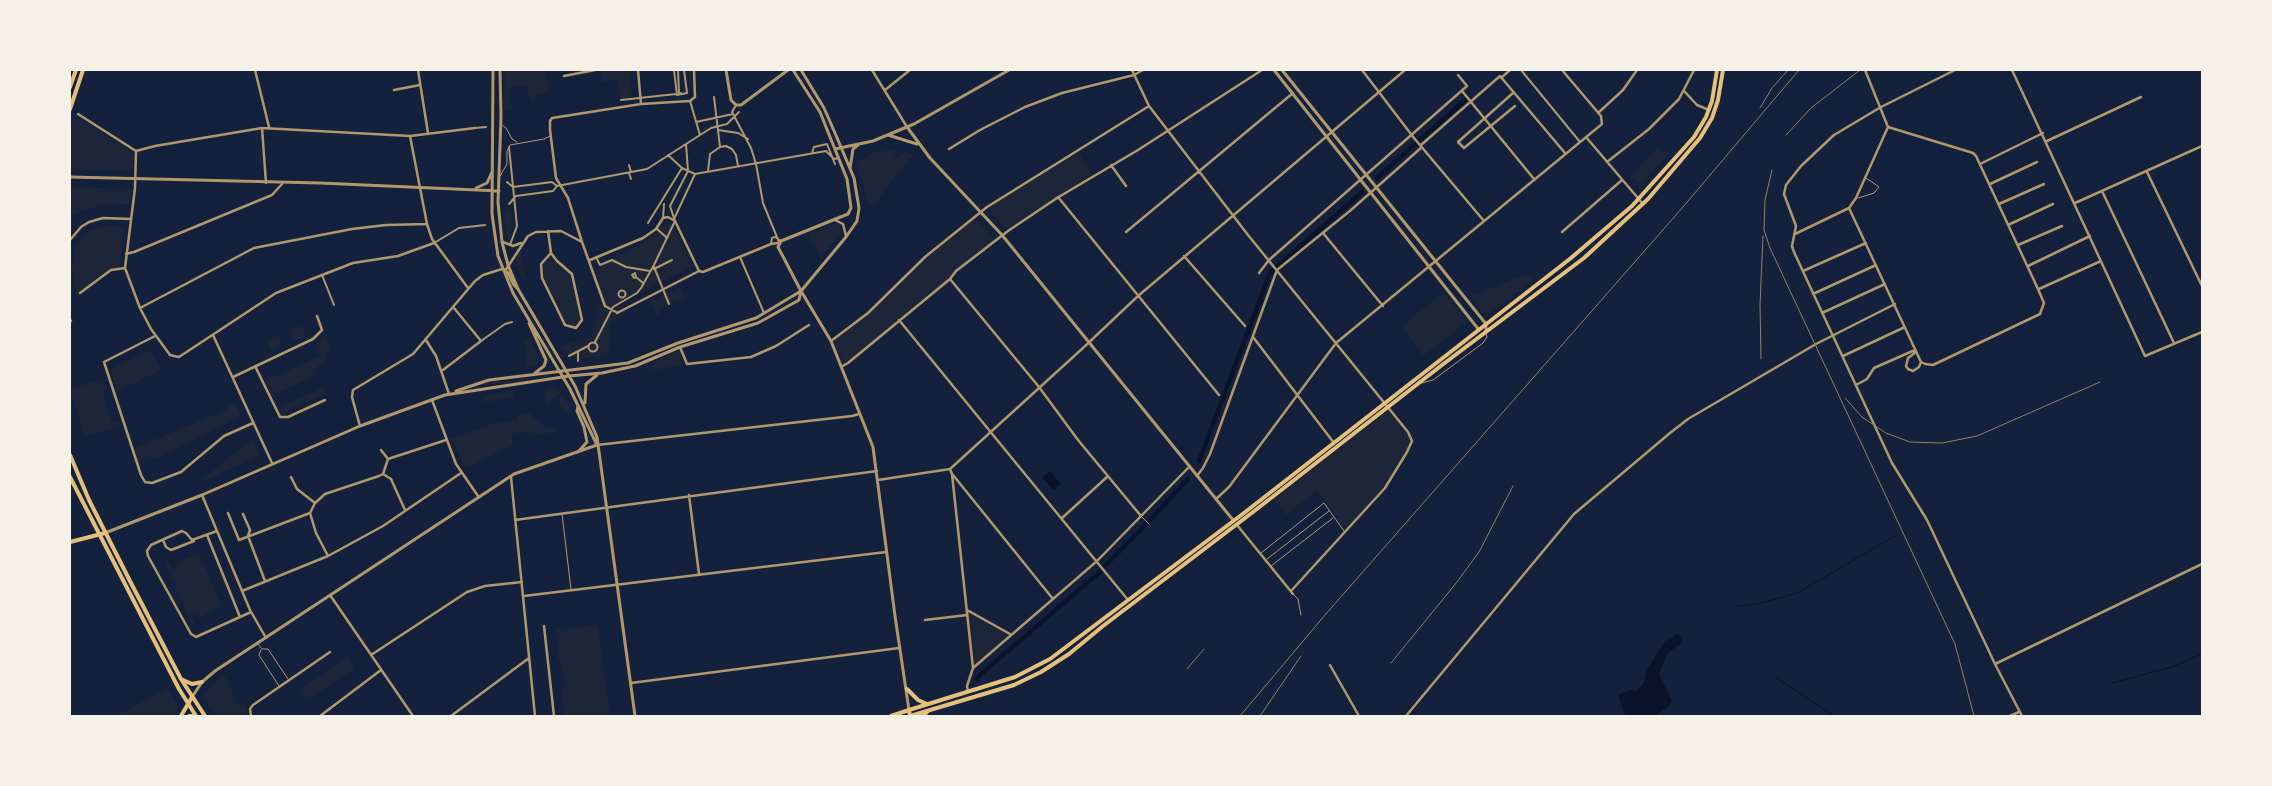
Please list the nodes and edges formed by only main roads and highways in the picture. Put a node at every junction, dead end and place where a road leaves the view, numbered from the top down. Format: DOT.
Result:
graph roads {
  1 [pos="76,70"];
  2 [pos="83,70"];
  3 [pos="1717,70"];
  4 [pos="1723,70"];
  5 [pos="70,87"];
  6 [pos="70,109"];
  7 [pos="70,455"];
  8 [pos="70,477"];
  9 [pos="1235,522"];
  10 [pos="105,532"];
  11 [pos="98,534"];
  12 [pos="70,542"];
  13 [pos="181,679"];
  14 [pos="202,682"];
  15 [pos="907,689"];
  16 [pos="192,697"];
  17 [pos="187,703"];
  18 [pos="927,704"];
  19 [pos="909,710"];
  20 [pos="927,712"];
  21 [pos="181,716"];
  22 [pos="189,716"];
  23 [pos="195,716"];
  24 [pos="205,716"];
  25 [pos="892,716"];
  26 [pos="910,716"];
  27 [pos="923,716"];
  1 -- 5 [label="main road"];
  2 -- 6 [label="main road"];
  3 -- 9 [label="main road"];
  4 -- 9 [label="main road"];
  7 -- 10 [label="main road"];
  8 -- 11 [label="main road"];
  9 -- 18 [label="main road"];
  9 -- 20 [label="main road"];
  10 -- 11 [label="main road"];
  10 -- 13 [label="main road"];
  11 -- 12 [label="main road"];
  11 -- 17 [label="main road"];
  13 -- 14 [label="main road"];
  13 -- 16 [label="main road"];
  15 -- 18 [label="main road"];
  16 -- 17 [label="main road"];
  16 -- 24 [label="main road"];
  17 -- 21 [label="main road"];
  17 -- 23 [label="main road"];
  18 -- 19 [label="main road"];
  19 -- 25 [label="main road"];
  19 -- 26 [label="main road"];
  20 -- 26 [label="main road"];
  20 -- 27 [label="main road"];
  22 -- 23 [label="main road"];
}
